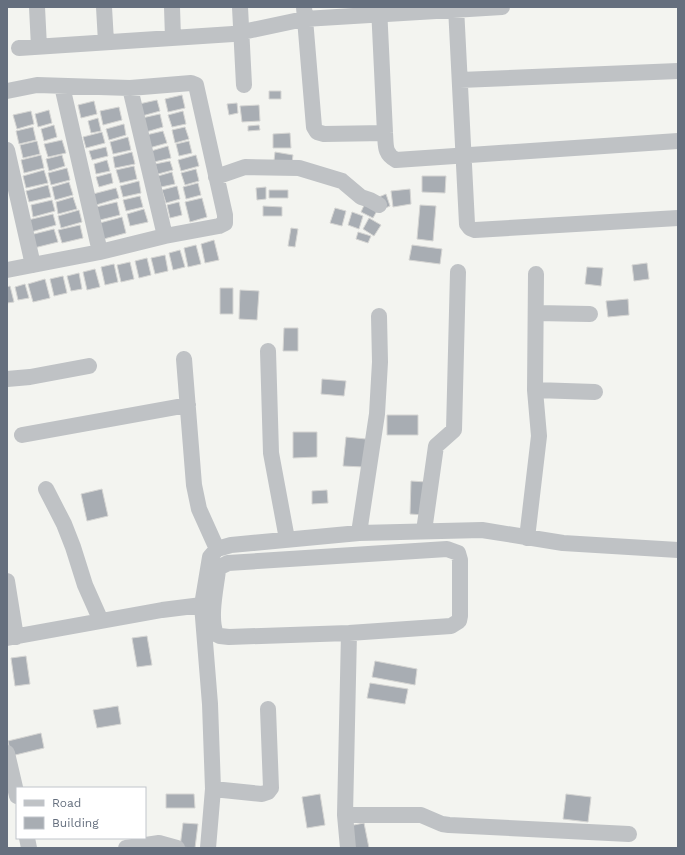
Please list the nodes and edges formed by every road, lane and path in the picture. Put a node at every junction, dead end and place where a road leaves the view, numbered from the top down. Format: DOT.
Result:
graph roads {
  1 [pos="37,7"];
  2 [pos="104,7"];
  3 [pos="172,7"];
  4 [pos="240,7"];
  5 [pos="502,7"];
  6 [pos="456,8"];
  7 [pos="379,10"];
  8 [pos="304,13"];
  9 [pos="241,32"];
  10 [pos="174,38"];
  11 [pos="106,42"];
  12 [pos="39,47"];
  13 [pos="19,48"];
  14 [pos="678,71"];
  15 [pos="460,80"];
  16 [pos="244,85"];
  17 [pos="62,86"];
  18 [pos="130,88"];
  19 [pos="7,90"];
  20 [pos="385,133"];
  21 [pos="678,141"];
  22 [pos="7,150"];
  23 [pos="464,155"];
  24 [pos="216,177"];
  25 [pos="380,205"];
  26 [pos="678,218"];
  27 [pos="165,236"];
  28 [pos="100,252"];
  29 [pos="33,265"];
  30 [pos="7,270"];
  31 [pos="458,272"];
  32 [pos="536,274"];
  33 [pos="536,312"];
  34 [pos="590,314"];
  35 [pos="379,316"];
  36 [pos="268,351"];
  37 [pos="184,359"];
  38 [pos="89,366"];
  39 [pos="7,379"];
  40 [pos="535,390"];
  41 [pos="595,392"];
  42 [pos="188,405"];
  43 [pos="22,435"];
  44 [pos="46,489"];
  45 [pos="424,531"];
  46 [pos="359,533"];
  47 [pos="527,538"];
  48 [pos="287,539"];
  49 [pos="217,549"];
  50 [pos="678,550"];
  51 [pos="7,581"];
  52 [pos="208,605"];
  53 [pos="101,621"];
  54 [pos="349,633"];
  55 [pos="12,637"];
  56 [pos="268,709"];
  57 [pos="7,753"];
  58 [pos="214,789"];
  59 [pos="16,792"];
  60 [pos="345,815"];
  61 [pos="630,834"];
  62 [pos="126,848"];
  63 [pos="176,848"];
  64 [pos="208,848"];
  65 [pos="348,848"];
  1 -- 12 [label="street"];
  2 -- 11 [label="street"];
  3 -- 10 [label="street"];
  4 -- 9 [label="street"];
  5 -- 6 [label="street"];
  6 -- 7 [label="street"];
  6 -- 15 [label="street"];
  7 -- 8 [label="street"];
  7 -- 20 [label="street"];
  8 -- 9 [label="street"];
  8 -- 20 [label="street"];
  9 -- 10 [label="street"];
  9 -- 16 [label="street"];
  10 -- 11 [label="street"];
  11 -- 12 [label="street"];
  12 -- 13 [label="street"];
  14 -- 15 [label="street"];
  15 -- 23 [label="street"];
  17 -- 18 [label="street"];
  17 -- 19 [label="street"];
  17 -- 28 [label="street"];
  18 -- 24 [label="street"];
  18 -- 27 [label="street"];
  20 -- 23 [label="street"];
  21 -- 23 [label="street"];
  22 -- 29 [label="street"];
  23 -- 26 [label="street"];
  24 -- 25 [label="street"];
  24 -- 27 [label="street"];
  27 -- 28 [label="street"];
  28 -- 29 [label="street"];
  29 -- 30 [label="street"];
  31 -- 45 [label="street"];
  32 -- 33 [label="street"];
  33 -- 34 [label="street"];
  33 -- 40 [label="street"];
  35 -- 46 [label="street"];
  36 -- 48 [label="street"];
  37 -- 42 [label="street"];
  38 -- 39 [label="street"];
  40 -- 41 [label="street"];
  40 -- 47 [label="street"];
  42 -- 43 [label="street"];
  42 -- 49 [label="street"];
  44 -- 53 [label="street"];
  45 -- 46 [label="street"];
  45 -- 47 [label="street"];
  46 -- 48 [label="street"];
  47 -- 50 [label="street"];
  48 -- 49 [label="street"];
  49 -- 52 [label="street"];
  51 -- 55 [label="street"];
  52 -- 53 [label="street"];
  52 -- 54 [label="street"];
  52 -- 54 [label="street"];
  52 -- 58 [label="street"];
  53 -- 55 [label="street"];
  54 -- 60 [label="street"];
  56 -- 58 [label="street"];
  57 -- 59 [label="street"];
  58 -- 64 [label="street"];
  60 -- 61 [label="street"];
  60 -- 65 [label="street"];
  62 -- 63 [label="street"];
}
